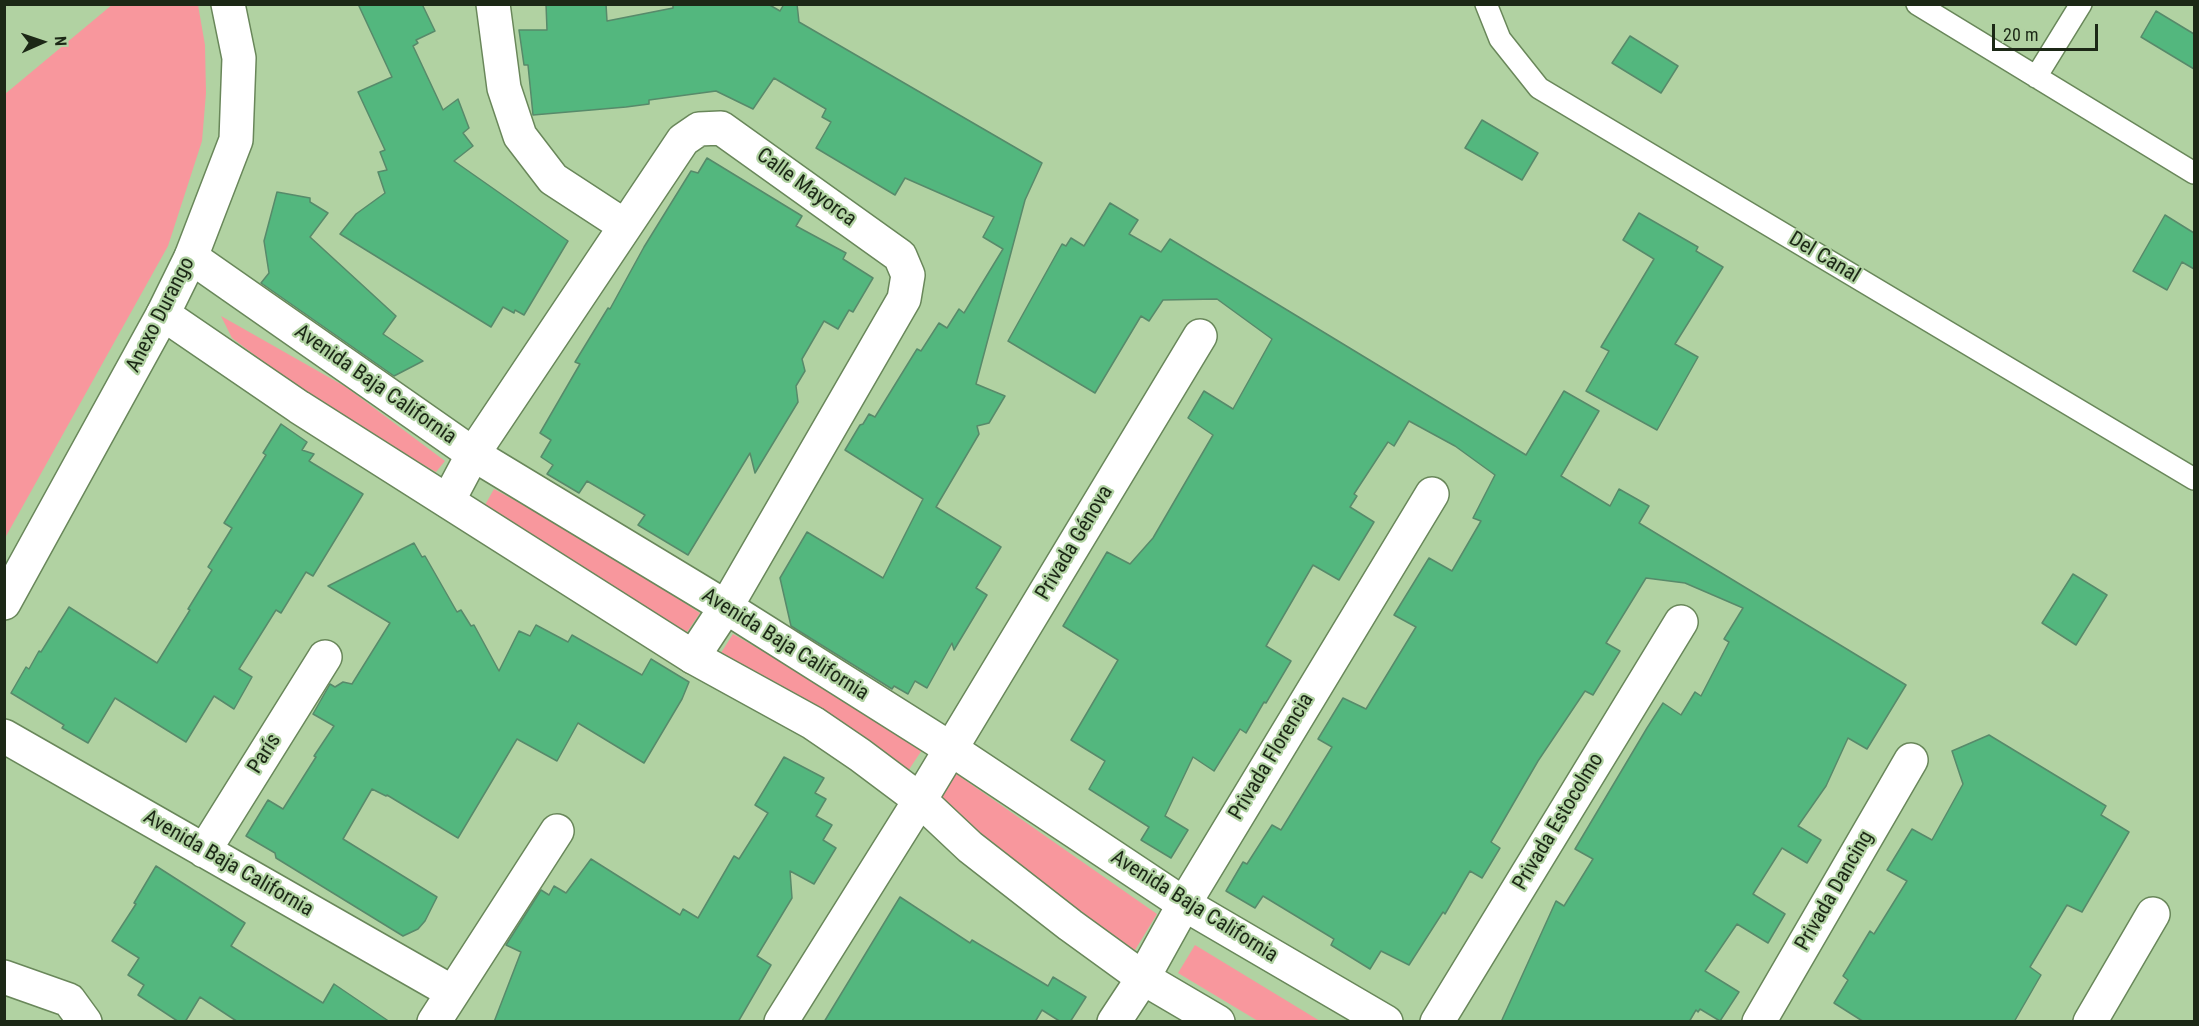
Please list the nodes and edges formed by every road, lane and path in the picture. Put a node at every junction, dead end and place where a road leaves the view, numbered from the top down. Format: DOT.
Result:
graph roads {
  1 [pos="228,4"];
  2 [pos="493,4"];
  3 [pos="1486,4"];
  4 [pos="1917,4"];
  5 [pos="2081,4"];
  6 [pos="2036,77"];
  7 [pos="2194,173"];
  8 [pos="625,226"];
  9 [pos="191,257"];
  10 [pos="163,314"];
  11 [pos="1200,336"];
  12 [pos="473,454"];
  13 [pos="2194,479"];
  14 [pos="1432,494"];
  15 [pos="448,501"];
  16 [pos="4,603"];
  17 [pos="726,607"];
  18 [pos="1681,622"];
  19 [pos="325,657"];
  20 [pos="693,657"];
  21 [pos="4,736"];
  22 [pos="951,749"];
  23 [pos="1911,760"];
  24 [pos="920,800"];
  25 [pos="557,831"];
  26 [pos="204,851"];
  27 [pos="1184,904"];
  28 [pos="2153,914"];
  29 [pos="4,977"];
  30 [pos="1143,978"];
  31 [pos="452,992"];
  32 [pos="77,1011"];
  33 [pos="434,1022"];
  34 [pos="781,1022"];
  35 [pos="1114,1022"];
  36 [pos="1218,1022"];
  37 [pos="1386,1022"];
  38 [pos="1437,1022"];
  39 [pos="1759,1022"];
  40 [pos="2090,1022"];
  1 -- 9 [label="street, Anexo Durango"];
  2 -- 8 [label="street"];
  3 -- 13 [label="lane, Del Canal"];
  4 -- 6 [label="lane"];
  5 -- 6 [label="lane"];
  6 -- 7 [label="lane"];
  8 -- 12 [label="street, Calle Mayorca"];
  8 -- 17 [label="street, Calle Mayorca"];
  9 -- 10 [label="street, Anexo Durango"];
  9 -- 12 [label="street, Avenida Baja California"];
  10 -- 15 [label="street"];
  10 -- 16 [label="street, Anexo Durango"];
  11 -- 22 [label="street, Privada Génova"];
  12 -- 15 [label="street, Calle Mayorca"];
  12 -- 17 [label="street, Avenida Baja California"];
  14 -- 27 [label="street, Privada Florencia"];
  15 -- 20 [label="street"];
  17 -- 20 [label="street, Calle Mayorca"];
  17 -- 22 [label="street, Avenida Baja California"];
  18 -- 38 [label="street, Privada Estocolmo"];
  19 -- 26 [label="street, París"];
  20 -- 24 [label="street"];
  21 -- 26 [label="street, Avenida Baja California"];
  22 -- 24 [label="street, Privada Génova"];
  22 -- 27 [label="street, Avenida Baja California"];
  23 -- 39 [label="street, Privada Dancing"];
  24 -- 30 [label="street"];
  24 -- 34 [label="street"];
  25 -- 31 [label="street"];
  26 -- 31 [label="street, Avenida Baja California"];
  27 -- 30 [label="street, Privada Florencia"];
  27 -- 37 [label="street, Avenida Baja California"];
  28 -- 40 [label="street"];
  29 -- 32 [label="street"];
  30 -- 35 [label="street, Privada Florencia"];
  30 -- 36 [label="street"];
  31 -- 33 [label="street"];
}
